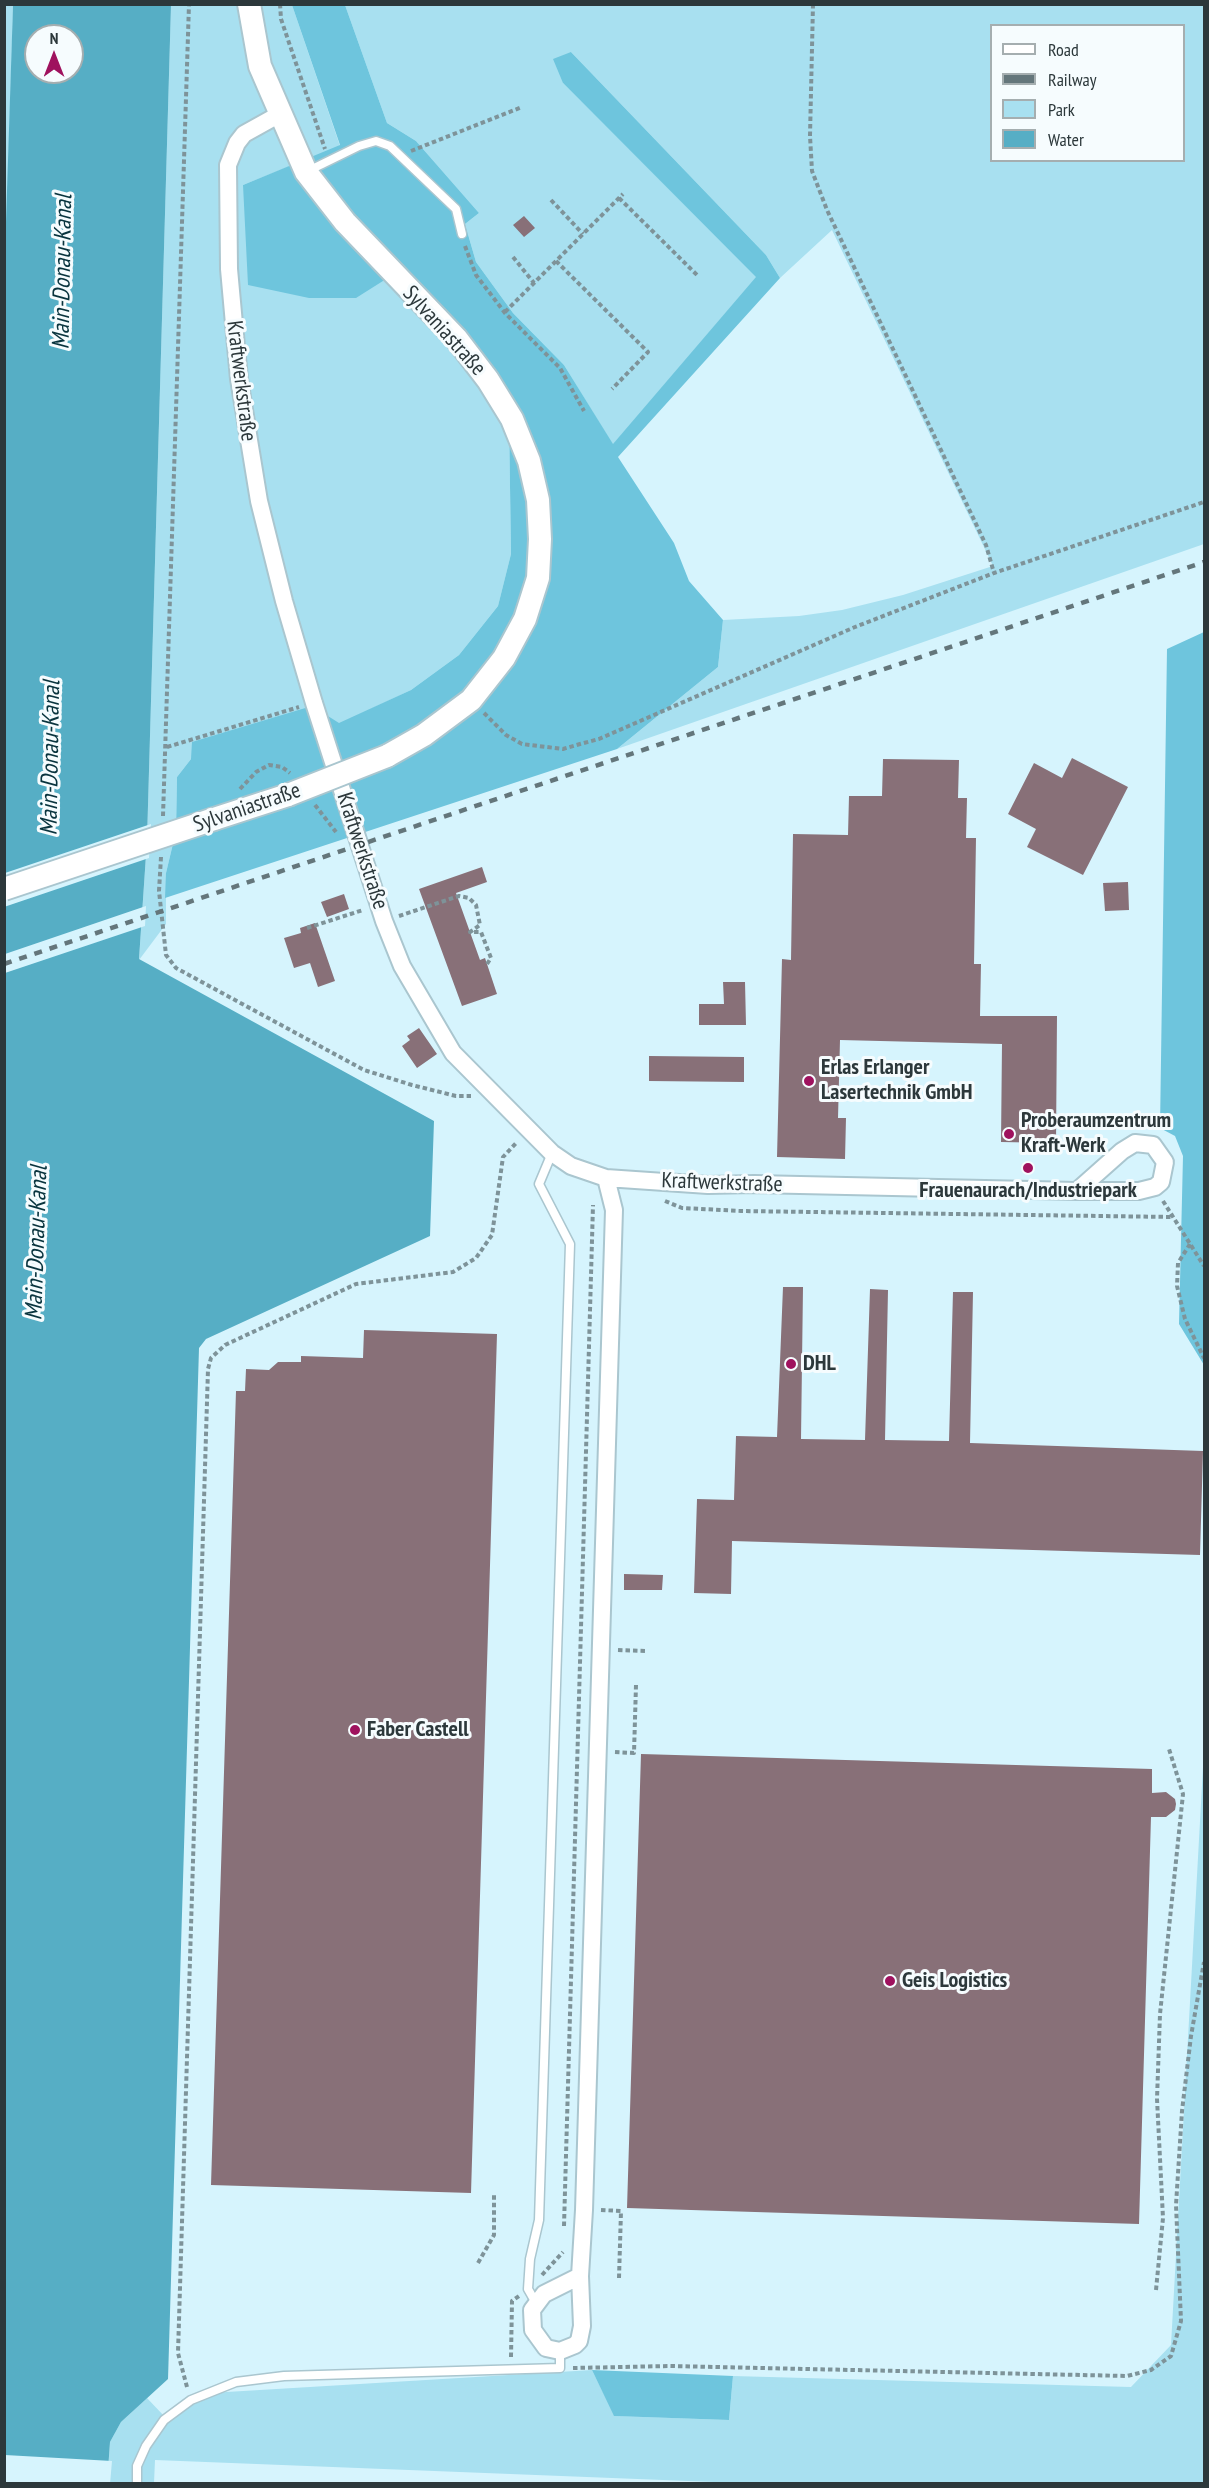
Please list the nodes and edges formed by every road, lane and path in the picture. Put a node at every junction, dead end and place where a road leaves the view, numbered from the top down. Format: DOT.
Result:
graph roads {
  1 [pos="189,4"];
  2 [pos="249,4"];
  3 [pos="280,4"];
  4 [pos="813,4"];
  5 [pos="522,107"];
  6 [pos="280,114"];
  7 [pos="402,155"];
  8 [pos="329,161"];
  9 [pos="306,172"];
  10 [pos="623,194"];
  11 [pos="619,198"];
  12 [pos="550,200"];
  13 [pos="462,234"];
  14 [pos="583,234"];
  15 [pos="513,257"];
  16 [pos="556,261"];
  17 [pos="699,277"];
  18 [pos="534,283"];
  19 [pos="505,313"];
  20 [pos="612,389"];
  21 [pos="584,411"];
  22 [pos="1204,502"];
  23 [pos="994,573"];
  24 [pos="471,700"];
  25 [pos="314,703"];
  26 [pos="4,889"];
  27 [pos="369,908"];
  28 [pos="384,919"];
  29 [pos="307,928"];
  30 [pos="487,964"];
  31 [pos="176,968"];
  32 [pos="475,1096"];
  33 [pos="528,1130"];
  34 [pos="552,1153"];
  35 [pos="606,1178"];
  36 [pos="1077,1191"];
  37 [pos="660,1199"];
  38 [pos="594,1201"];
  39 [pos="1190,1244"];
  40 [pos="1204,1266"];
  41 [pos="1204,1358"];
  42 [pos="602,1650"];
  43 [pos="646,1651"];
  44 [pos="636,1685"];
  45 [pos="1169,1749"];
  46 [pos="599,1752"];
  47 [pos="1204,1962"];
  48 [pos="494,2195"];
  49 [pos="584,2210"];
  50 [pos="564,2229"];
  51 [pos="563,2241"];
  52 [pos="478,2263"];
  53 [pos="580,2276"];
  54 [pos="619,2277"];
  55 [pos="1156,2290"];
  56 [pos="532,2296"];
  57 [pos="560,2351"];
  58 [pos="560,2368"];
  59 [pos="510,2370"];
  60 [pos="191,2400"];
  61 [pos="137,2484"];
  1 -- 25 [label="path"];
  2 -- 6 [label="street"];
  3 -- 8 [label="path"];
  4 -- 23 [label="path"];
  5 -- 7 [label="path"];
  6 -- 9 [label="street, Sylvaniastraße"];
  6 -- 25 [label="street, Kraftwerkstraße"];
  7 -- 8 [label="lane"];
  7 -- 13 [label="lane"];
  8 -- 9 [label="lane"];
  9 -- 24 [label="street, Sylvaniastraße"];
  10 -- 11 [label="path"];
  11 -- 14 [label="path"];
  11 -- 17 [label="path"];
  12 -- 14 [label="path"];
  13 -- 19 [label="path"];
  14 -- 16 [label="path"];
  15 -- 18 [label="path"];
  16 -- 18 [label="path"];
  16 -- 20 [label="path"];
  18 -- 19 [label="path"];
  19 -- 21 [label="path"];
  22 -- 23 [label="path"];
  23 -- 24 [label="path"];
  24 -- 26 [label="street, Sylvaniastraße, bridge"];
  25 -- 28 [label="street, Kraftwerkstraße"];
  27 -- 29 [label="path"];
  28 -- 30 [label="path"];
  28 -- 33 [label="street, Kraftwerkstraße"];
  31 -- 32 [label="path"];
  33 -- 34 [label="street, Kraftwerkstraße"];
  33 -- 60 [label="path"];
  34 -- 35 [label="street, Kraftwerkstraße"];
  34 -- 56 [label="lane"];
  35 -- 36 [label="street, Kraftwerkstraße"];
  35 -- 42 [label="street"];
  36 -- 36 [label="street, Kraftwerkstraße"];
  37 -- 39 [label="path"];
  38 -- 50 [label="path"];
  39 -- 40 [label="path"];
  39 -- 41 [label="path"];
  42 -- 43 [label="path"];
  42 -- 46 [label="street"];
  44 -- 46 [label="path"];
  45 -- 55 [label="path"];
  46 -- 49 [label="street"];
  47 -- 58 [label="path"];
  48 -- 52 [label="path"];
  49 -- 53 [label="street"];
  49 -- 54 [label="path"];
  51 -- 56 [label="path"];
  53 -- 56 [label="street"];
  53 -- 57 [label="street"];
  56 -- 57 [label="street"];
  56 -- 59 [label="path"];
  57 -- 58 [label="lane"];
  58 -- 59 [label="lane"];
  59 -- 60 [label="lane"];
  60 -- 61 [label="lane"];
}
